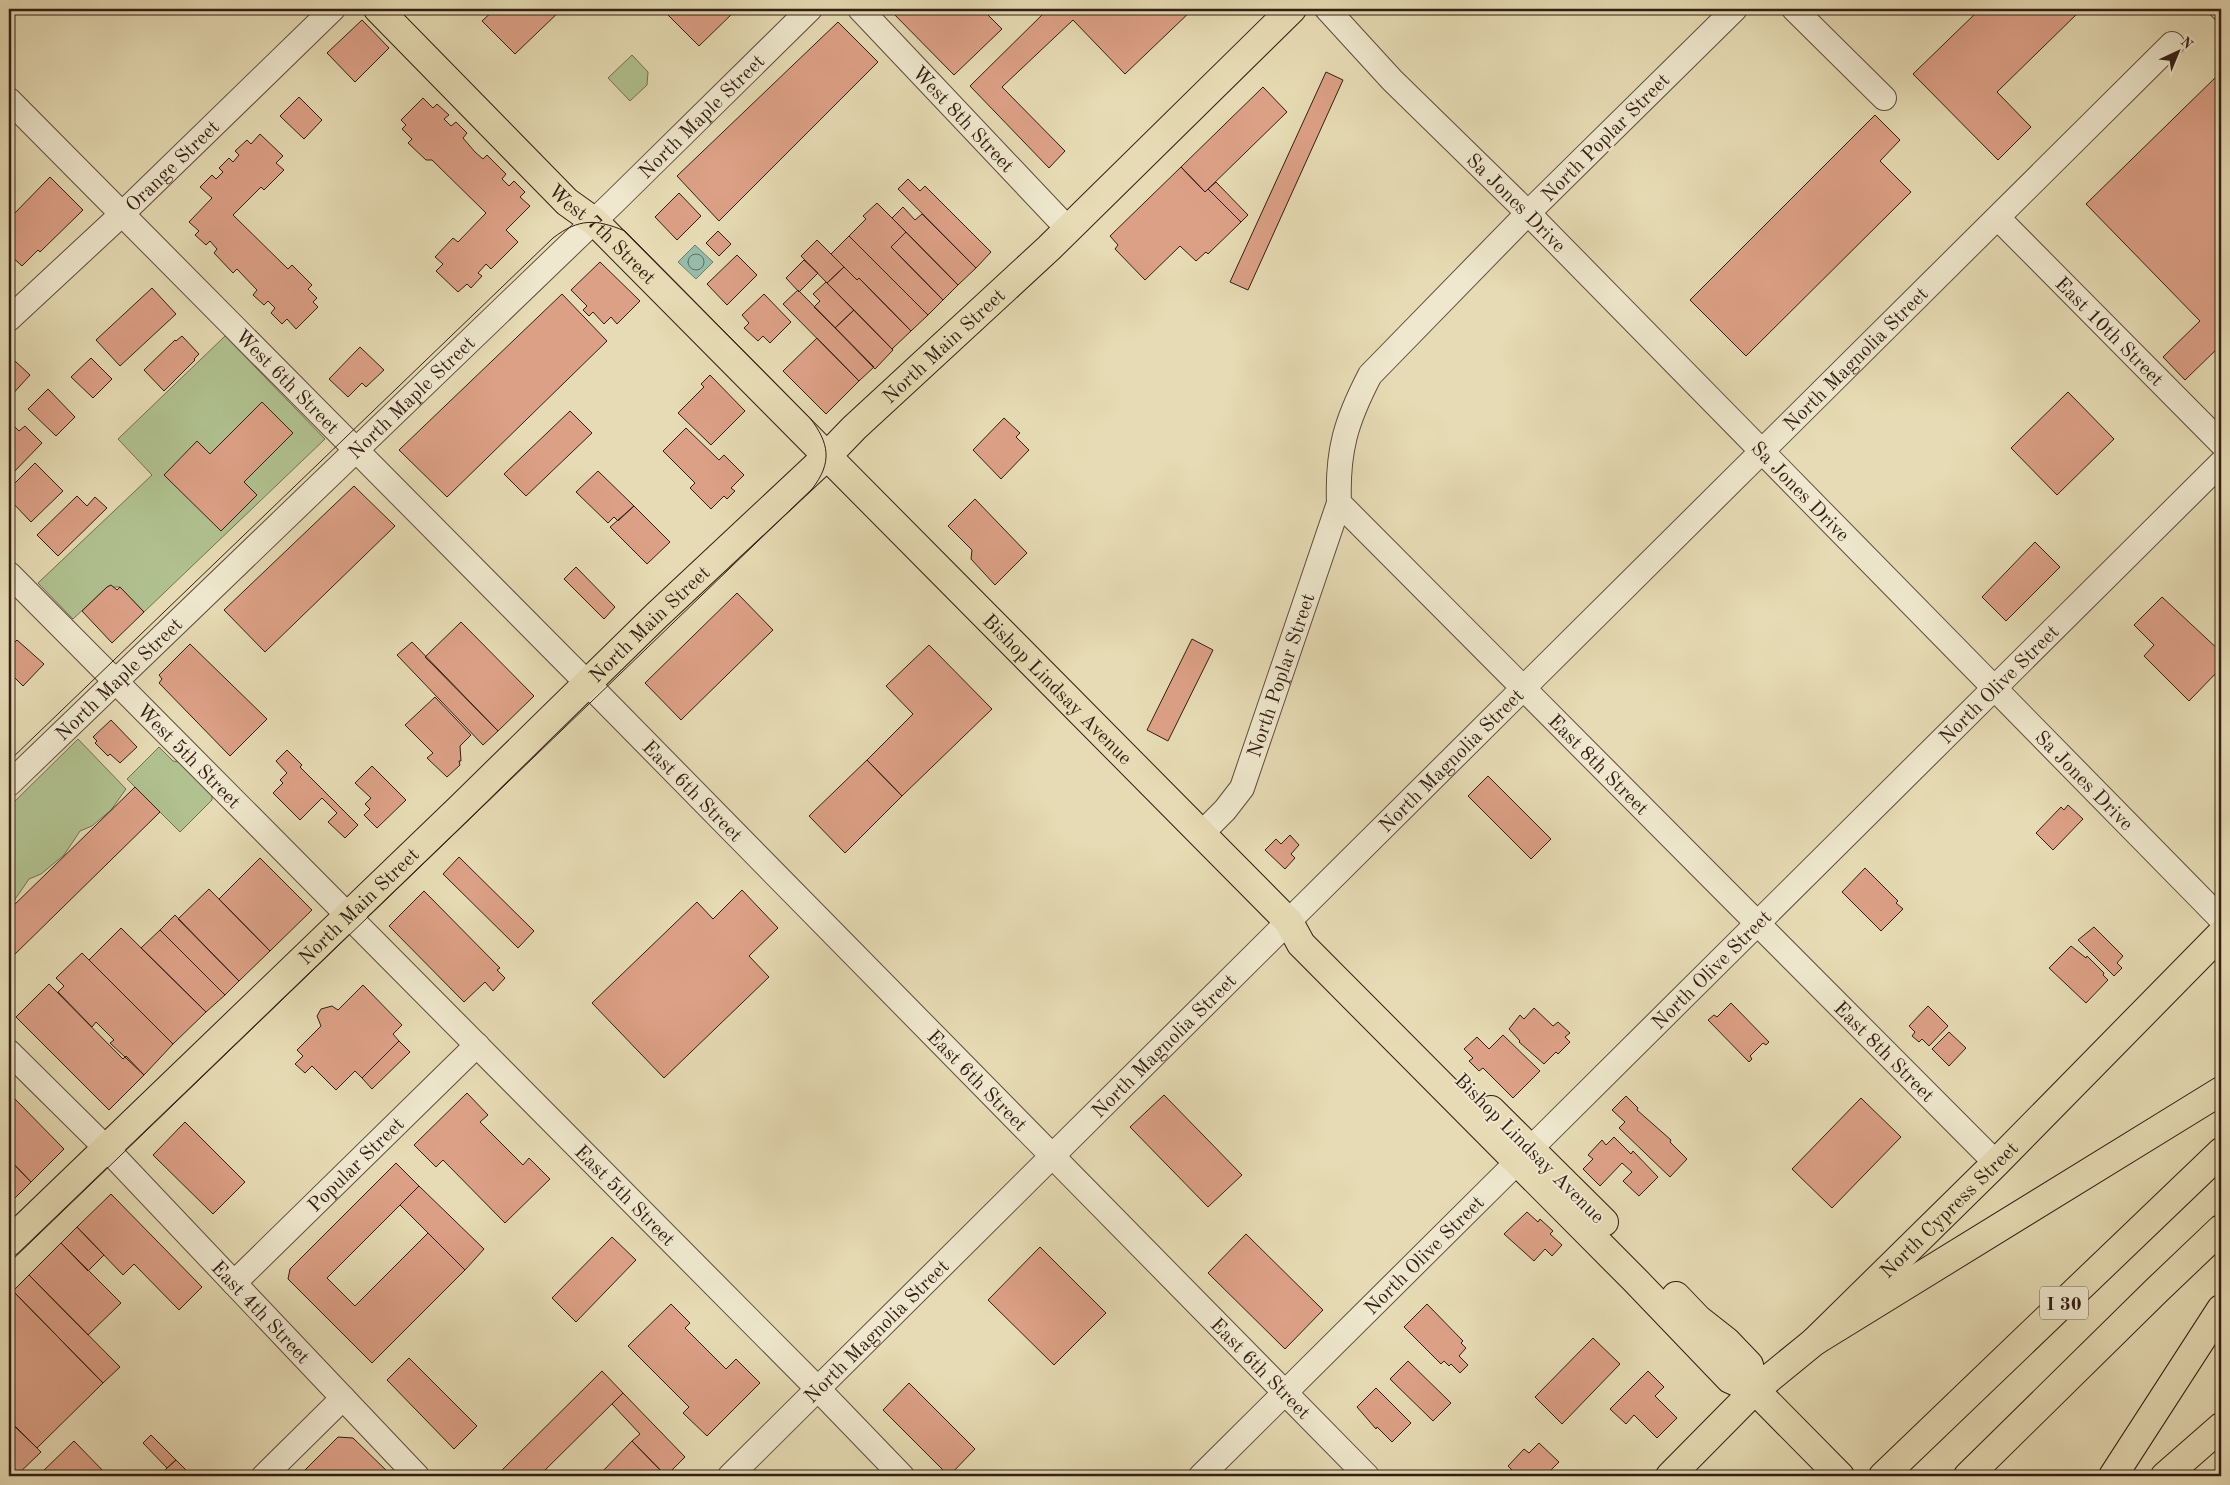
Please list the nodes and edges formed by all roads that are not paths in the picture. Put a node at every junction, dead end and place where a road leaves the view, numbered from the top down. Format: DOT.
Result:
graph roads {
  1 [pos="333,9"];
  2 [pos="378,9"];
  3 [pos="399,9"];
  4 [pos="810,9"];
  5 [pos="860,9"];
  6 [pos="1292,9"];
  7 [pos="1327,9"];
  8 [pos="1736,9"];
  9 [pos="1794,9"];
  10 [pos="2172,44"];
  11 [pos="1884,98"];
  12 [pos="9,100"];
  13 [pos="1528,213"];
  14 [pos="122,214"];
  15 [pos="1998,218"];
  16 [pos="594,221"];
  17 [pos="1068,229"];
  18 [pos="9,319"];
  19 [pos="2221,443"];
  20 [pos="355,451"];
  21 [pos="1762,452"];
  22 [pos="827,456"];
  23 [pos="2221,463"];
  24 [pos="1339,503"];
  25 [pos="9,574"];
  26 [pos="115,682"];
  27 [pos="587,683"];
  28 [pos="1525,687"];
  29 [pos="1994,689"];
  30 [pos="9,784"];
  31 [pos="1201,834"];
  32 [pos="348,916"];
  33 [pos="2221,919"];
  34 [pos="1289,922"];
  35 [pos="1758,922"];
  36 [pos="2221,934"];
  37 [pos="476,1045"];
  38 [pos="9,1052"];
  39 [pos="2221,1091"];
  40 [pos="106,1148"];
  41 [pos="2221,1152"];
  42 [pos="1524,1155"];
  43 [pos="1053,1156"];
  44 [pos="1996,1163"];
  45 [pos="2221,1229"];
  46 [pos="9,1242"];
  47 [pos="234,1283"];
  48 [pos="2221,1309"];
  49 [pos="1815,1341"];
  50 [pos="818,1389"];
  51 [pos="1755,1390"];
  52 [pos="1285,1393"];
  53 [pos="343,1398"];
  54 [pos="2221,1426"];
  55 [pos="264,1476"];
  56 [pos="417,1476"];
  57 [pos="730,1476"];
  58 [pos="902,1476"];
  59 [pos="1201,1476"];
  60 [pos="1367,1476"];
  61 [pos="1670,1476"];
  62 [pos="1840,1476"];
  63 [pos="1883,1476"];
  64 [pos="1968,1476"];
  65 [pos="2113,1476"];
  66 [pos="2166,1476"];
  1 -- 14 [label="street, Orange Street"];
  2 -- 16 [label="main road, West 7th Street"];
  3 -- 16 [label="main road"];
  4 -- 16 [label="street, North Maple Street"];
  5 -- 17 [label="street, West 8th Street"];
  6 -- 17 [label="main road, North Main Street"];
  7 -- 13 [label="street, Sa Jones Drive"];
  8 -- 13 [label="street, North Poplar Street"];
  9 -- 11 [label="street"];
  10 -- 15 [label="street, North Magnolia Street"];
  12 -- 14 [label="street, West 6th Street"];
  13 -- 21 [label="street, Sa Jones Drive"];
  13 -- 24 [label="street, North Poplar Street"];
  14 -- 18 [label="street, Orange Street"];
  14 -- 20 [label="street, West 6th Street"];
  15 -- 19 [label="street, East 10th Street"];
  15 -- 21 [label="street, North Magnolia Street"];
  16 -- 20 [label="street, North Maple Street"];
  16 -- 22 [label="main road, West 7th Street"];
  17 -- 22 [label="main road, North Main Street"];
  20 -- 26 [label="street, North Maple Street"];
  20 -- 27 [label="street, West 6th Street"];
  21 -- 28 [label="street, North Magnolia Street"];
  21 -- 29 [label="street, Sa Jones Drive"];
  22 -- 27 [label="main road, North Main Street"];
  22 -- 31 [label="main road, Bishop Lindsay Avenue"];
  23 -- 29 [label="street, North Olive Street"];
  24 -- 28 [label="street, East 8th Street"];
  24 -- 31 [label="street, North Poplar Street"];
  25 -- 26 [label="street, West 5th Street"];
  26 -- 30 [label="street, North Maple Street"];
  26 -- 32 [label="street, West 5th Street"];
  27 -- 32 [label="main road, North Main Street"];
  27 -- 43 [label="street, East 6th Street"];
  28 -- 34 [label="street, North Magnolia Street"];
  28 -- 35 [label="street, East 8th Street"];
  29 -- 33 [label="street, Sa Jones Drive"];
  29 -- 35 [label="street, North Olive Street"];
  31 -- 34 [label="main road, Bishop Lindsay Avenue"];
  32 -- 37 [label="street, East 5th Street"];
  32 -- 40 [label="main road, North Main Street"];
  34 -- 42 [label="main road, Bishop Lindsay Avenue"];
  34 -- 43 [label="street, North Magnolia Street"];
  35 -- 42 [label="street, North Olive Street"];
  35 -- 44 [label="street, East 8th Street"];
  36 -- 44 [label="main road, North Cypress Street"];
  37 -- 47 [label="street, Popular Street"];
  37 -- 50 [label="street, East 5th Street"];
  38 -- 40 [label="street, East 4th Street"];
  39 -- 49 [label="main road"];
  40 -- 46 [label="main road, North Main Street"];
  40 -- 47 [label="street, East 4th Street"];
  41 -- 63 [label="main road, I 30"];
  42 -- 51 [label="main road, Bishop Lindsay Avenue"];
  42 -- 52 [label="street, North Olive Street"];
  43 -- 50 [label="street, North Magnolia Street"];
  43 -- 52 [label="street, East 6th Street"];
  44 -- 49 [label="main road, North Cypress Street"];
  45 -- 64 [label="main road, I 30"];
  47 -- 53 [label="street, East 4th Street"];
  48 -- 65 [label="main road"];
  49 -- 51 [label="main road, North Cypress Street"];
  50 -- 57 [label="street, North Magnolia Street"];
  50 -- 58 [label="street, East 5th Street"];
  51 -- 61 [label="main road, North Cypress Street"];
  51 -- 62 [label="main road"];
  52 -- 59 [label="street, North Olive Street"];
  52 -- 60 [label="street, East 6th Street"];
  53 -- 55 [label="street"];
  53 -- 56 [label="street, East 4th Street"];
  54 -- 66 [label="main road"];
}
